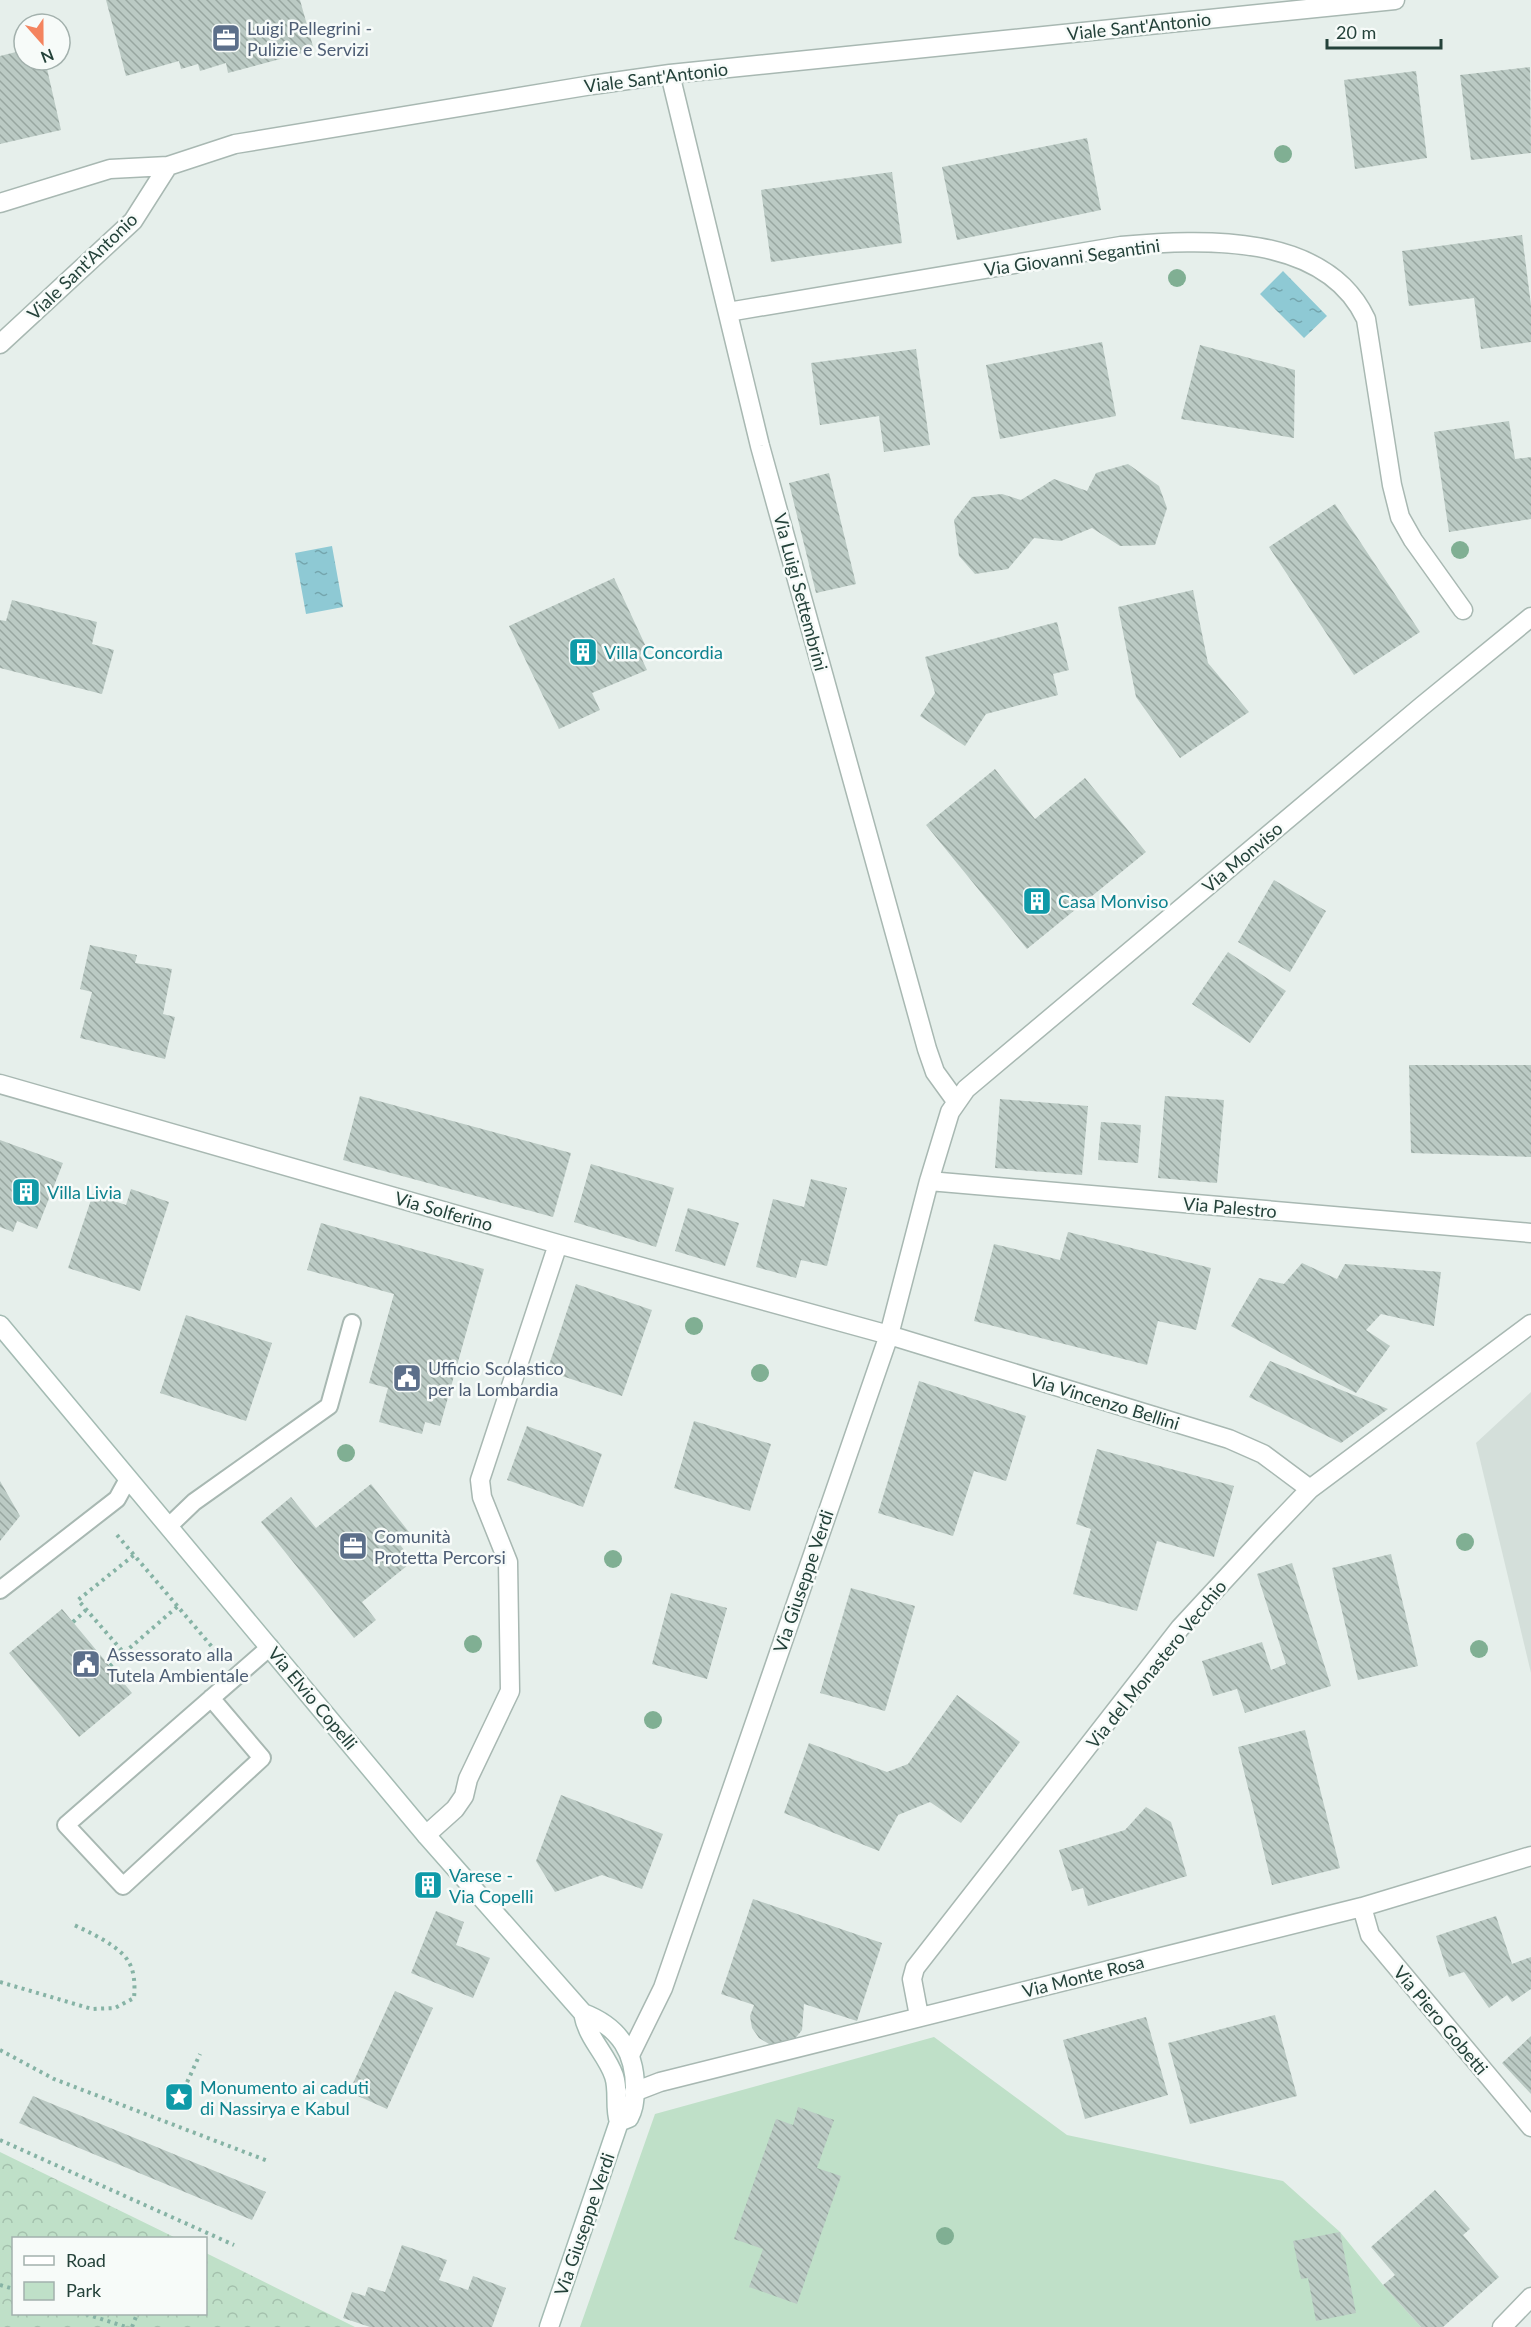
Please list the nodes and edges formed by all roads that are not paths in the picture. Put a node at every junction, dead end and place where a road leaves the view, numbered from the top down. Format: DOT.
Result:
graph roads {
  1 [pos="1395,0"];
  2 [pos="670,74"];
  3 [pos="168,166"];
  4 [pos="0,203"];
  5 [pos="728,312"];
  6 [pos="0,344"];
  7 [pos="1463,610"];
  8 [pos="1531,617"];
  9 [pos="0,1084"];
  10 [pos="956,1101"];
  11 [pos="929,1181"];
  12 [pos="1531,1233"];
  13 [pos="558,1244"];
  14 [pos="352,1323"];
  15 [pos="1531,1324"];
  16 [pos="0,1325"];
  17 [pos="889,1335"];
  18 [pos="128,1479"];
  19 [pos="1310,1489"];
  20 [pos="169,1526"];
  21 [pos="0,1590"];
  22 [pos="270,1647"];
  23 [pos="211,1698"];
  24 [pos="426,1835"];
  25 [pos="1531,1856"];
  26 [pos="1362,1907"];
  27 [pos="583,2013"];
  28 [pos="920,2016"];
  29 [pos="630,2055"];
  30 [pos="634,2092"];
  31 [pos="619,2122"];
  32 [pos="1531,2127"];
  33 [pos="1531,2297"];
  34 [pos="549,2327"];
  35 [pos="1502,2327"];
  1 -- 2 [label="street, Viale Sant'Antonio"];
  2 -- 3 [label="street, Viale Sant'Antonio"];
  2 -- 5 [label="street, Via Luigi Settembrini"];
  3 -- 4 [label="street"];
  3 -- 6 [label="street, Viale Sant'Antonio"];
  5 -- 7 [label="street, Via Giovanni Segantini"];
  5 -- 10 [label="street, Via Luigi Settembrini"];
  8 -- 10 [label="street, Via Monviso"];
  9 -- 13 [label="street, Via Solferino"];
  10 -- 11 [label="street, Via Giuseppe Verdi"];
  11 -- 12 [label="street, Via Palestro"];
  11 -- 17 [label="street, Via Giuseppe Verdi"];
  13 -- 17 [label="street, Via Solferino"];
  13 -- 24 [label="street"];
  14 -- 20 [label="lane"];
  15 -- 19 [label="street, Via del Monastero Vecchio"];
  16 -- 18 [label="street, Via Elvio Copelli"];
  17 -- 19 [label="street, Via Vincenzo Bellini"];
  17 -- 29 [label="street, Via Giuseppe Verdi"];
  18 -- 20 [label="street, Via Elvio Copelli"];
  18 -- 21 [label="lane"];
  19 -- 28 [label="street, Via del Monastero Vecchio"];
  20 -- 22 [label="street, Via Elvio Copelli"];
  22 -- 23 [label="lane"];
  22 -- 24 [label="street, Via Elvio Copelli"];
  23 -- 23 [label="lane"];
  24 -- 27 [label="street, Via Elvio Copelli"];
  25 -- 26 [label="street, Via Monte Rosa"];
  26 -- 28 [label="street, Via Monte Rosa"];
  26 -- 32 [label="street, Via Piero Gobetti"];
  27 -- 29 [label="street, Via Elvio Copelli"];
  27 -- 31 [label="street, Via Elvio Copelli"];
  28 -- 30 [label="street, Via Monte Rosa"];
  29 -- 30 [label="street, Via Elvio Copelli"];
  30 -- 31 [label="street, Via Elvio Copelli"];
  31 -- 34 [label="street, Via Giuseppe Verdi"];
  33 -- 35 [label="street"];
}
